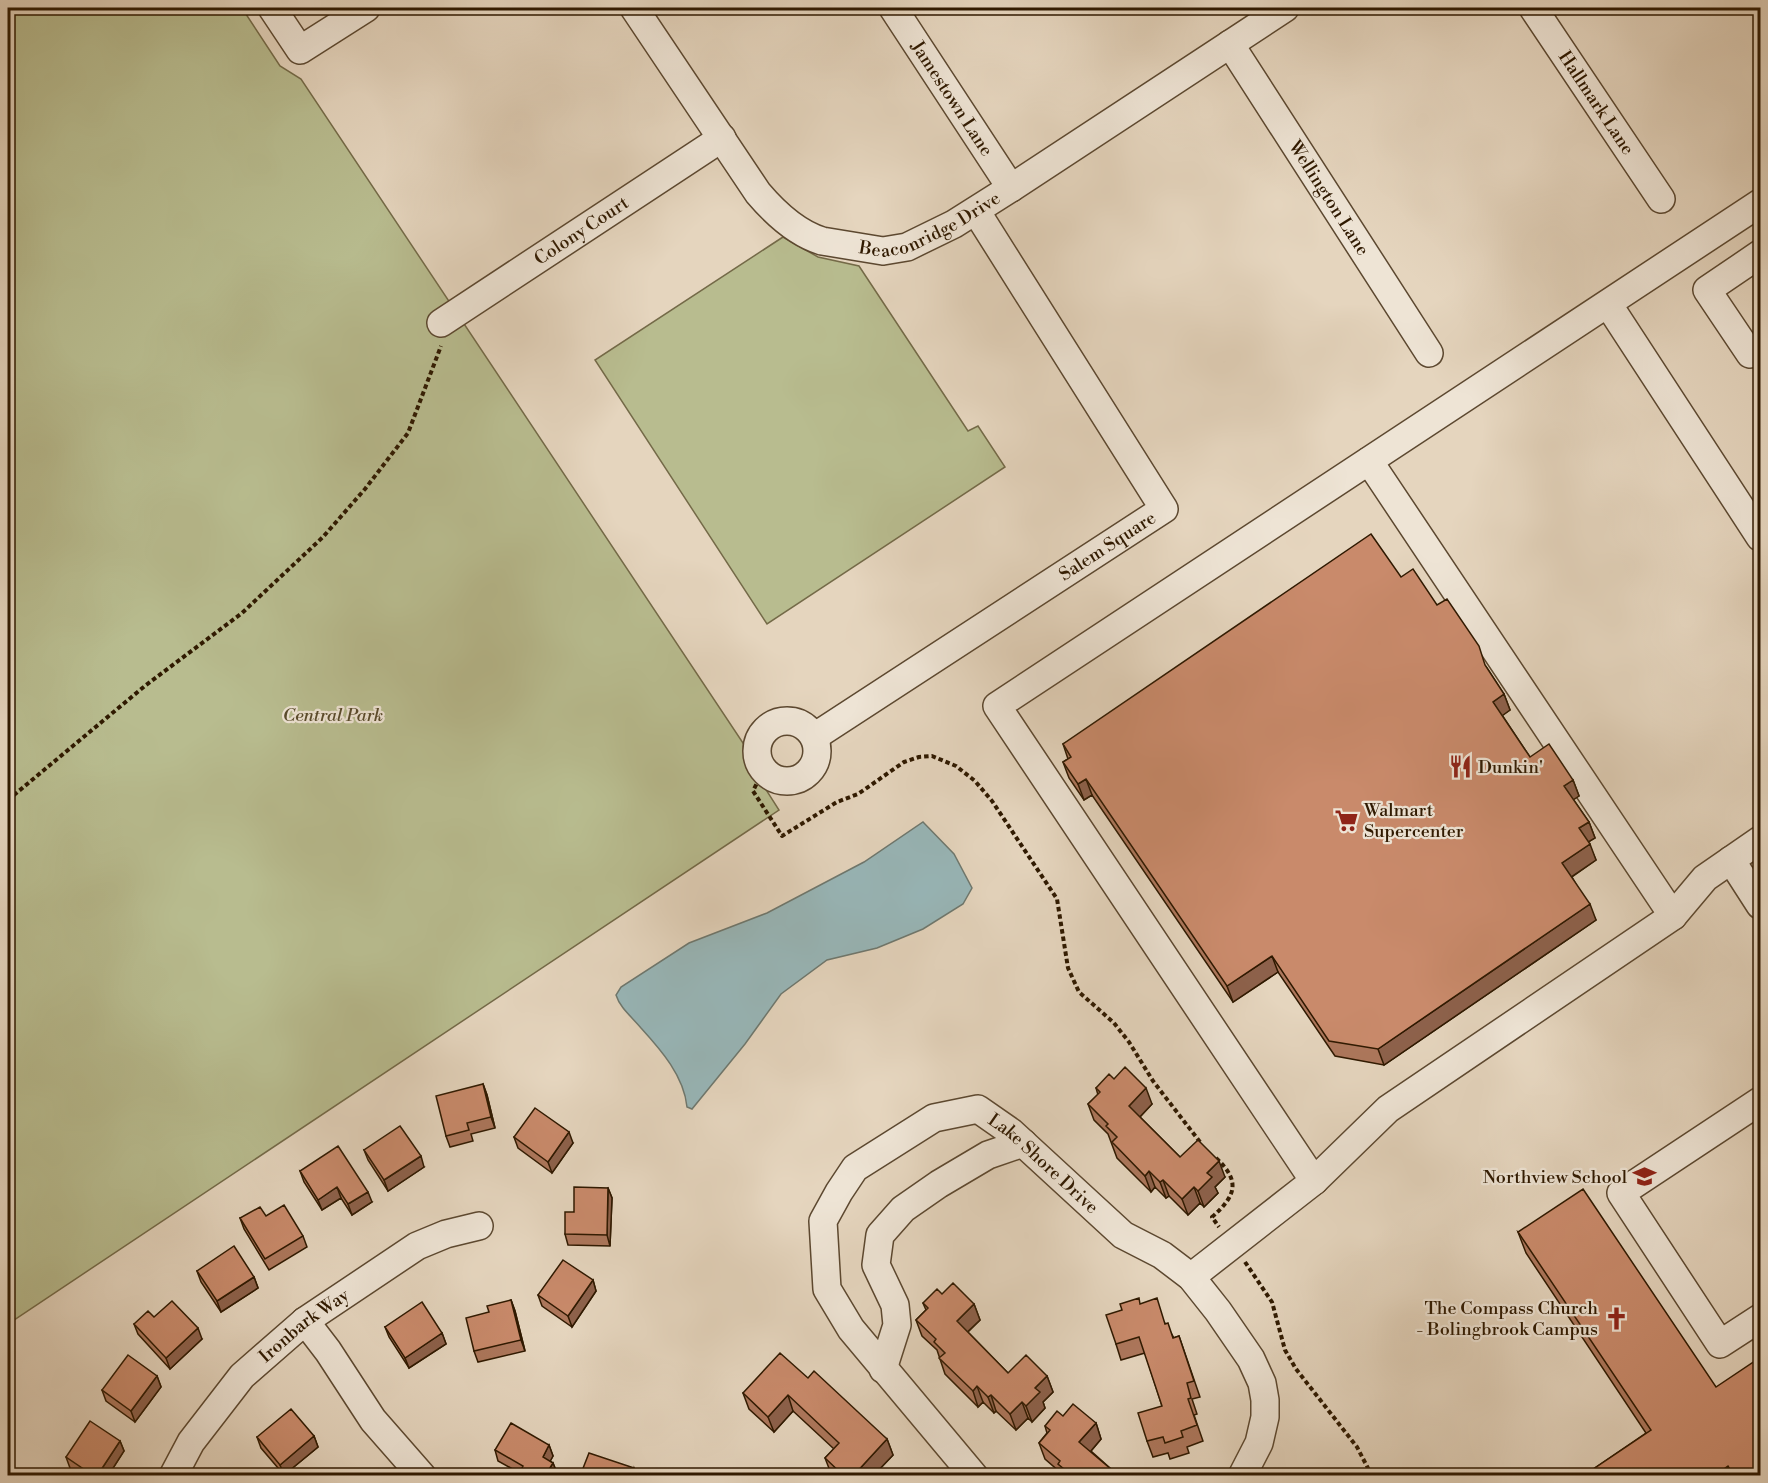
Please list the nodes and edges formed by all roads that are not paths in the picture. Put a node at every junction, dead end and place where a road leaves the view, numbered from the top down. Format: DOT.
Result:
graph roads {
  1 [pos="272,8"];
  2 [pos="366,8"];
  3 [pos="634,8"];
  4 [pos="893,8"];
  5 [pos="1285,8"];
  6 [pos="1533,8"];
  7 [pos="1230,44"];
  8 [pos="722,138"];
  9 [pos="1011,188"];
  10 [pos="1661,199"];
  11 [pos="1760,204"];
  12 [pos="976,211"];
  13 [pos="1761,254"];
  14 [pos="1608,304"];
  15 [pos="442,333"];
  16 [pos="1761,347"];
  17 [pos="1429,352"];
  18 [pos="1369,461"];
  19 [pos="1761,537"];
  20 [pos="814,737"];
  21 [pos="1761,840"];
  22 [pos="1731,860"];
  23 [pos="1761,905"];
  24 [pos="1673,916"];
  25 [pos="1761,1101"];
  26 [pos="1023,1143"];
  27 [pos="1314,1180"];
  28 [pos="479,1226"];
  29 [pos="1191,1277"];
  30 [pos="1761,1318"];
  31 [pos="305,1321"];
  32 [pos="883,1369"];
  33 [pos="173,1476"];
  34 [pos="422,1476"];
  35 [pos="974,1476"];
  36 [pos="1242,1476"];
  1 -- 2 [label="street"];
  3 -- 8 [label="street, Beaconridge Drive"];
  4 -- 9 [label="street, Jamestown Lane"];
  5 -- 7 [label="street, Beaconridge Drive"];
  6 -- 10 [label="street, Hallmark Lane"];
  7 -- 9 [label="street, Beaconridge Drive"];
  7 -- 17 [label="street, Wellington Lane"];
  8 -- 12 [label="street, Beaconridge Drive"];
  8 -- 15 [label="street, Colony Court"];
  9 -- 12 [label="street, Beaconridge Drive"];
  11 -- 14 [label="street"];
  12 -- 20 [label="street, Salem Square"];
  13 -- 16 [label="street"];
  14 -- 18 [label="street"];
  14 -- 19 [label="street"];
  18 -- 24 [label="street"];
  18 -- 27 [label="street"];
  20 -- 20 [label="street"];
  21 -- 22 [label="street"];
  22 -- 23 [label="street"];
  22 -- 24 [label="street"];
  24 -- 27 [label="street"];
  25 -- 30 [label="street"];
  26 -- 29 [label="street, Lake Shore Drive"];
  26 -- 32 [label="street"];
  26 -- 32 [label="street, Lake Shore Drive"];
  27 -- 29 [label="street"];
  28 -- 31 [label="street, Ironbark Way"];
  29 -- 36 [label="street, Lake Shore Drive"];
  31 -- 33 [label="street, Ironbark Way"];
  31 -- 34 [label="street"];
  32 -- 35 [label="street, Lake Shore Drive"];
}
